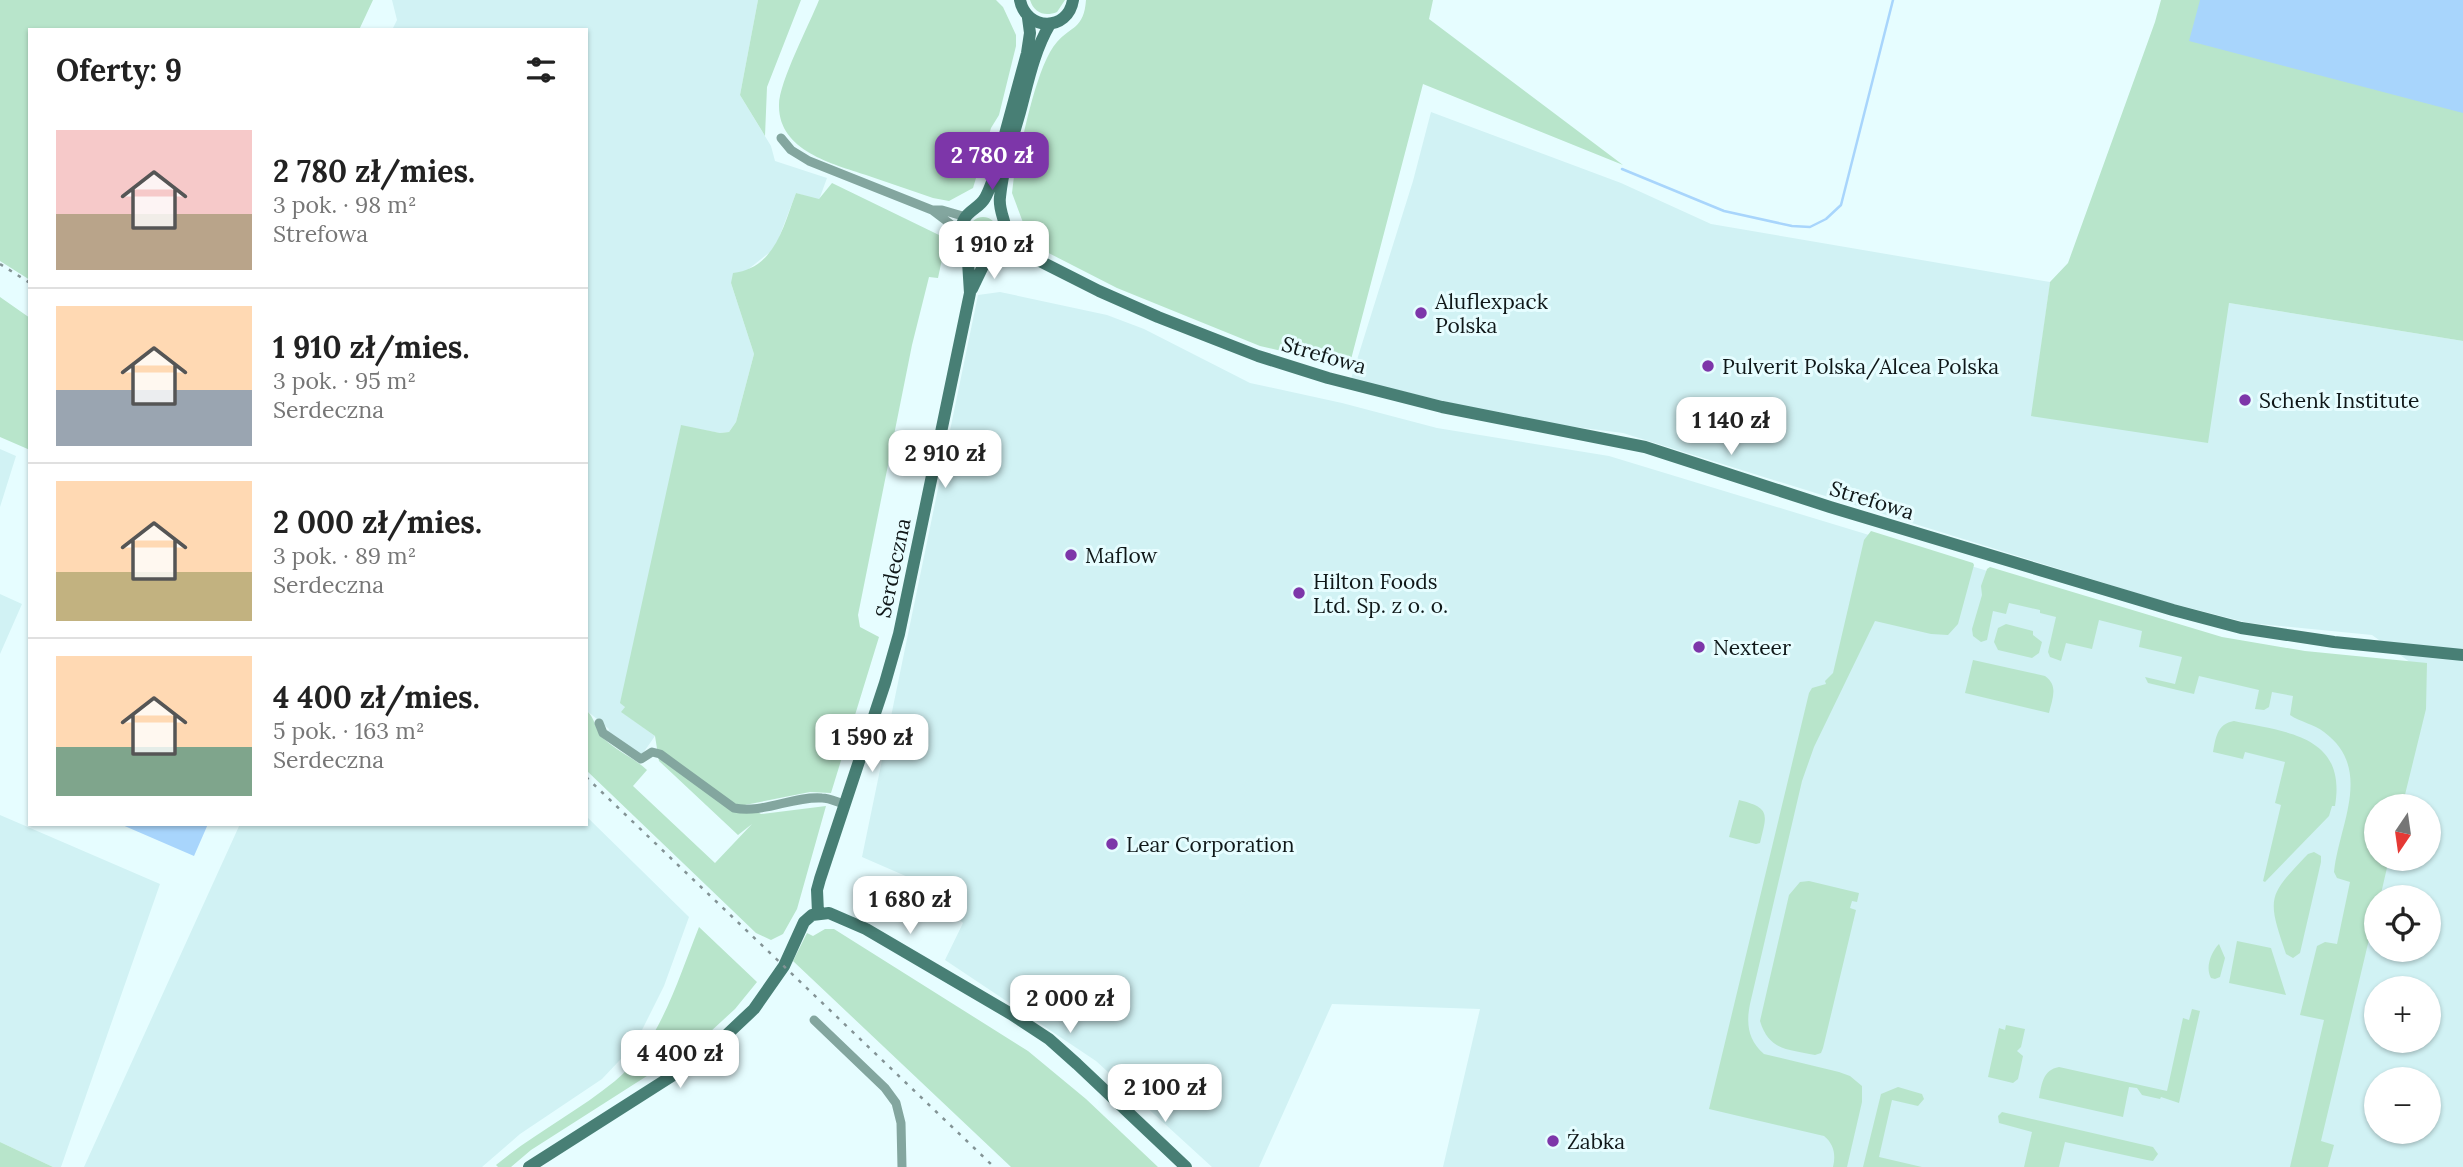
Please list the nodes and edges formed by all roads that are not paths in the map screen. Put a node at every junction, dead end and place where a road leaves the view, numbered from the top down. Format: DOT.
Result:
graph roads {
  1 [pos="1019,0"];
  2 [pos="1073,0"];
  3 [pos="1028,18"];
  4 [pos="1050,24"];
  5 [pos="781,138"];
  6 [pos="932,210"];
  7 [pos="971,213"];
  8 [pos="1000,214"];
  9 [pos="961,232"];
  10 [pos="1004,243"];
  11 [pos="967,246"];
  12 [pos="991,253"];
  13 [pos="970,293"];
  14 [pos="2463,655"];
  15 [pos="599,723"];
  16 [pos="844,804"];
  17 [pos="818,913"];
  18 [pos="814,1020"];
  19 [pos="529,1167"];
  20 [pos="902,1167"];
  21 [pos="1186,1167"];
  1 -- 3 [label="street"];
  2 -- 4 [label="street"];
  3 -- 4 [label="street"];
  3 -- 7 [label="street"];
  4 -- 8 [label="street"];
  5 -- 6 [label="street"];
  6 -- 7 [label="street"];
  6 -- 9 [label="street"];
  7 -- 8 [label="street"];
  7 -- 9 [label="street"];
  8 -- 10 [label="street"];
  9 -- 11 [label="street"];
  10 -- 12 [label="street"];
  10 -- 14 [label="street, Strefowa"];
  11 -- 12 [label="street"];
  11 -- 13 [label="street, Serdeczna"];
  12 -- 13 [label="street, Serdeczna"];
  13 -- 16 [label="street, Serdeczna"];
  15 -- 16 [label="street"];
  16 -- 17 [label="street, Serdeczna"];
  17 -- 19 [label="street"];
  17 -- 21 [label="street"];
  18 -- 20 [label="street"];
}
